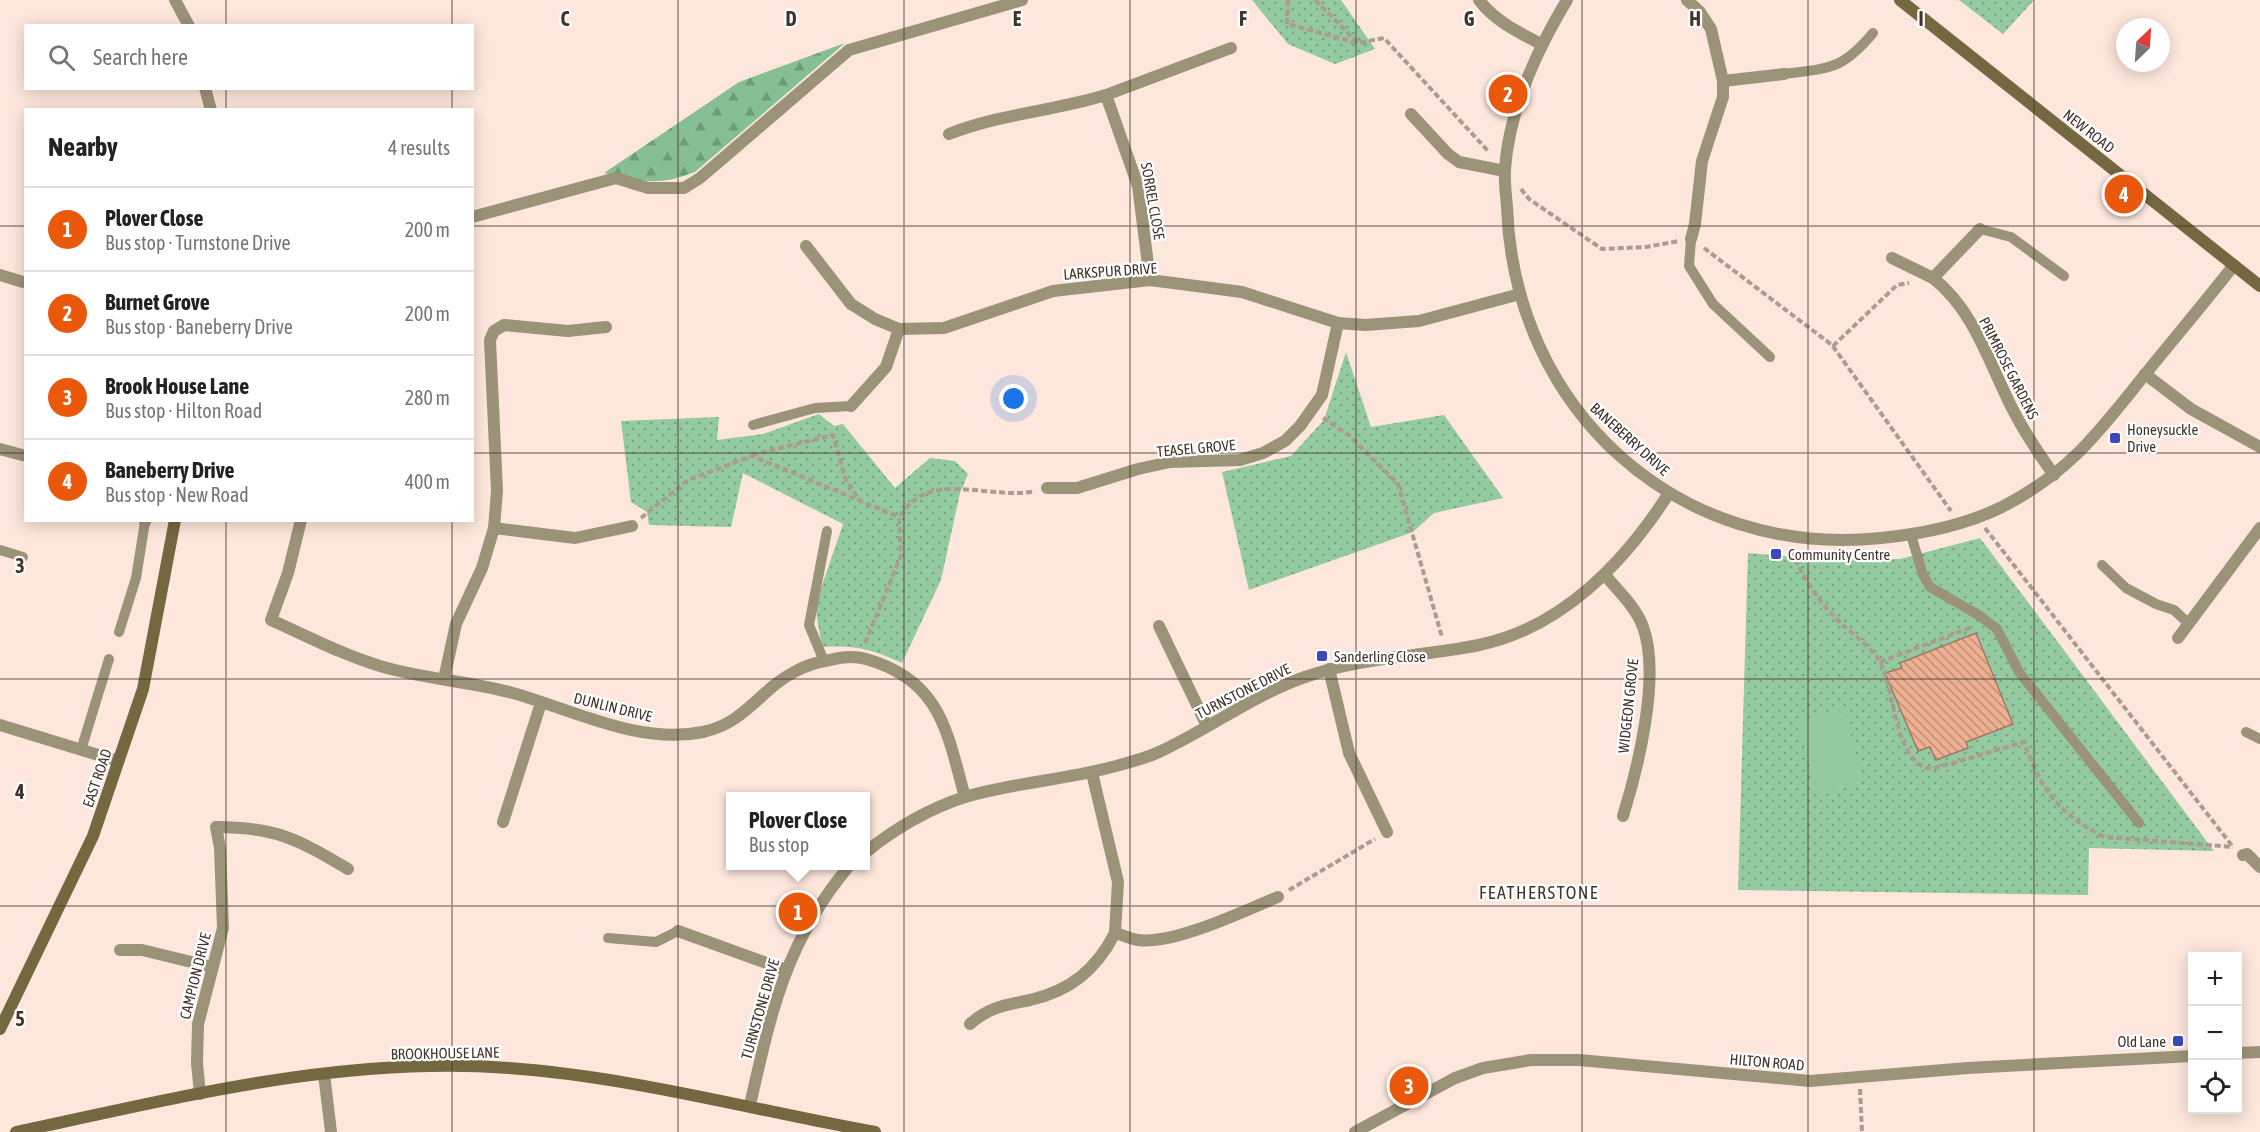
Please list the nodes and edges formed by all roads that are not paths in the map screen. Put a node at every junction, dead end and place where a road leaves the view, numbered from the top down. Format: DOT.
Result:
graph roads {
  1 [pos="175,0"];
  2 [pos="1022,0"];
  3 [pos="1479,0"];
  4 [pos="1567,0"];
  5 [pos="1687,0"];
  6 [pos="1900,0"];
  7 [pos="188,24"];
  8 [pos="1873,33"];
  9 [pos="1541,44"];
  10 [pos="1231,48"];
  11 [pos="1784,74"];
  12 [pos="1723,81"];
  13 [pos="206,90"];
  14 [pos="1106,95"];
  15 [pos="211,108"];
  16 [pos="1411,114"];
  17 [pos="949,134"];
  18 [pos="1505,171"];
  19 [pos="474,216"];
  20 [pos="1980,229"];
  21 [pos="1691,239"];
  22 [pos="806,246"];
  23 [pos="1892,258"];
  24 [pos="2234,265"];
  25 [pos="0,275"];
  26 [pos="2064,276"];
  27 [pos="1933,278"];
  28 [pos="1150,280"];
  29 [pos="23,282"];
  30 [pos="2260,286"];
  31 [pos="1520,294"];
  32 [pos="1338,323"];
  33 [pos="606,327"];
  34 [pos="899,329"];
  35 [pos="1770,357"];
  36 [pos="2145,374"];
  37 [pos="851,406"];
  38 [pos="753,425"];
  39 [pos="2260,447"];
  40 [pos="0,449"];
  41 [pos="24,455"];
  42 [pos="2054,475"];
  43 [pos="1047,488"];
  44 [pos="1669,493"];
  45 [pos="145,522"];
  46 [pos="175,522"];
  47 [pos="301,522"];
  48 [pos="632,526"];
  49 [pos="494,528"];
  50 [pos="2260,528"];
  51 [pos="827,531"];
  52 [pos="1911,535"];
  53 [pos="0,550"];
  54 [pos="23,557"];
  55 [pos="2102,565"];
  56 [pos="1605,575"];
  57 [pos="2189,624"];
  58 [pos="1159,626"];
  59 [pos="119,632"];
  60 [pos="2178,638"];
  61 [pos="110,659"];
  62 [pos="824,661"];
  63 [pos="1329,669"];
  64 [pos="444,679"];
  65 [pos="542,703"];
  66 [pos="0,725"];
  67 [pos="1207,726"];
  68 [pos="2246,732"];
  69 [pos="2260,739"];
  70 [pos="81,750"];
  71 [pos="118,761"];
  72 [pos="1092,772"];
  73 [pos="965,798"];
  74 [pos="1623,816"];
  75 [pos="503,822"];
  76 [pos="2139,823"];
  77 [pos="1387,832"];
  78 [pos="870,849"];
  79 [pos="2238,851"];
  80 [pos="2260,867"];
  81 [pos="348,869"];
  82 [pos="846,870"];
  83 [pos="1278,897"];
  84 [pos="678,931"];
  85 [pos="1115,933"];
  86 [pos="608,938"];
  87 [pos="120,950"];
  88 [pos="212,968"];
  89 [pos="786,970"];
  90 [pos="970,1024"];
  91 [pos="0,1029"];
  92 [pos="2260,1052"];
  93 [pos="2242,1053"];
  94 [pos="2188,1056"];
  95 [pos="324,1074"];
  96 [pos="200,1094"];
  97 [pos="750,1105"];
  98 [pos="16,1132"];
  99 [pos="331,1132"];
  100 [pos="875,1132"];
  101 [pos="1355,1132"];
  1 -- 7 [label="street"];
  2 -- 19 [label="street"];
  3 -- 9 [label="street"];
  4 -- 9 [label="street, BANEBERRY DRIVE"];
  5 -- 12 [label="street"];
  6 -- 24 [label="street, NEW ROAD"];
  8 -- 11 [label="lane"];
  9 -- 18 [label="street, BANEBERRY DRIVE"];
  10 -- 14 [label="street"];
  11 -- 12 [label="street"];
  12 -- 21 [label="street"];
  13 -- 15 [label="street"];
  14 -- 17 [label="street"];
  14 -- 28 [label="street, SORREL CLOSE"];
  16 -- 18 [label="street"];
  18 -- 31 [label="street, BANEBERRY DRIVE"];
  20 -- 26 [label="lane"];
  20 -- 27 [label="street"];
  21 -- 35 [label="lane"];
  22 -- 34 [label="street, LARKSPUR DRIVE"];
  23 -- 27 [label="street, PRIMROSE GARDENS"];
  24 -- 30 [label="street, NEW ROAD"];
  24 -- 36 [label="street, BANEBERRY DRIVE"];
  25 -- 29 [label="street"];
  27 -- 42 [label="street, PRIMROSE GARDENS"];
  28 -- 32 [label="street, LARKSPUR DRIVE"];
  28 -- 34 [label="street, LARKSPUR DRIVE"];
  31 -- 32 [label="street, LARKSPUR DRIVE"];
  31 -- 44 [label="street, BANEBERRY DRIVE"];
  32 -- 43 [label="street, TEASEL GROVE"];
  33 -- 49 [label="street"];
  34 -- 37 [label="street"];
  36 -- 39 [label="street"];
  36 -- 42 [label="street, BANEBERRY DRIVE"];
  37 -- 38 [label="lane"];
  40 -- 41 [label="street"];
  42 -- 52 [label="street, BANEBERRY DRIVE"];
  44 -- 52 [label="street, BANEBERRY DRIVE"];
  44 -- 56 [label="street, TURNSTONE DRIVE"];
  45 -- 59 [label="lane"];
  46 -- 71 [label="street, EAST ROAD"];
  47 -- 64 [label="street, DUNLIN DRIVE"];
  48 -- 49 [label="street"];
  49 -- 64 [label="street"];
  50 -- 57 [label="street"];
  51 -- 62 [label="lane"];
  52 -- 76 [label="lane"];
  53 -- 54 [label="lane"];
  55 -- 57 [label="lane"];
  56 -- 63 [label="street, TURNSTONE DRIVE"];
  56 -- 74 [label="street, WIDGEON GROVE"];
  57 -- 60 [label="street"];
  58 -- 67 [label="street"];
  61 -- 70 [label="lane"];
  62 -- 65 [label="street, DUNLIN DRIVE"];
  62 -- 73 [label="street, DUNLIN DRIVE"];
  63 -- 67 [label="street, TURNSTONE DRIVE"];
  63 -- 77 [label="street"];
  64 -- 65 [label="street, DUNLIN DRIVE"];
  65 -- 75 [label="street"];
  66 -- 70 [label="street"];
  67 -- 72 [label="street, TURNSTONE DRIVE"];
  68 -- 69 [label="lane"];
  70 -- 71 [label="street"];
  71 -- 91 [label="street, EAST ROAD"];
  72 -- 73 [label="street, TURNSTONE DRIVE"];
  72 -- 85 [label="street"];
  73 -- 78 [label="street, TURNSTONE DRIVE"];
  79 -- 80 [label="street"];
  81 -- 88 [label="street, CAMPION DRIVE"];
  82 -- 89 [label="street, TURNSTONE DRIVE"];
  83 -- 85 [label="street"];
  84 -- 86 [label="lane"];
  84 -- 89 [label="street"];
  85 -- 90 [label="street"];
  87 -- 88 [label="street"];
  88 -- 96 [label="street, CAMPION DRIVE"];
  89 -- 97 [label="street, TURNSTONE DRIVE"];
  92 -- 93 [label="street"];
  94 -- 101 [label="street, HILTON ROAD"];
  95 -- 96 [label="street, BROOKHOUSE LANE"];
  95 -- 97 [label="street, BROOKHOUSE LANE"];
  95 -- 99 [label="street"];
  96 -- 98 [label="street, BROOKHOUSE LANE"];
  97 -- 100 [label="street, BROOKHOUSE LANE"];
}
